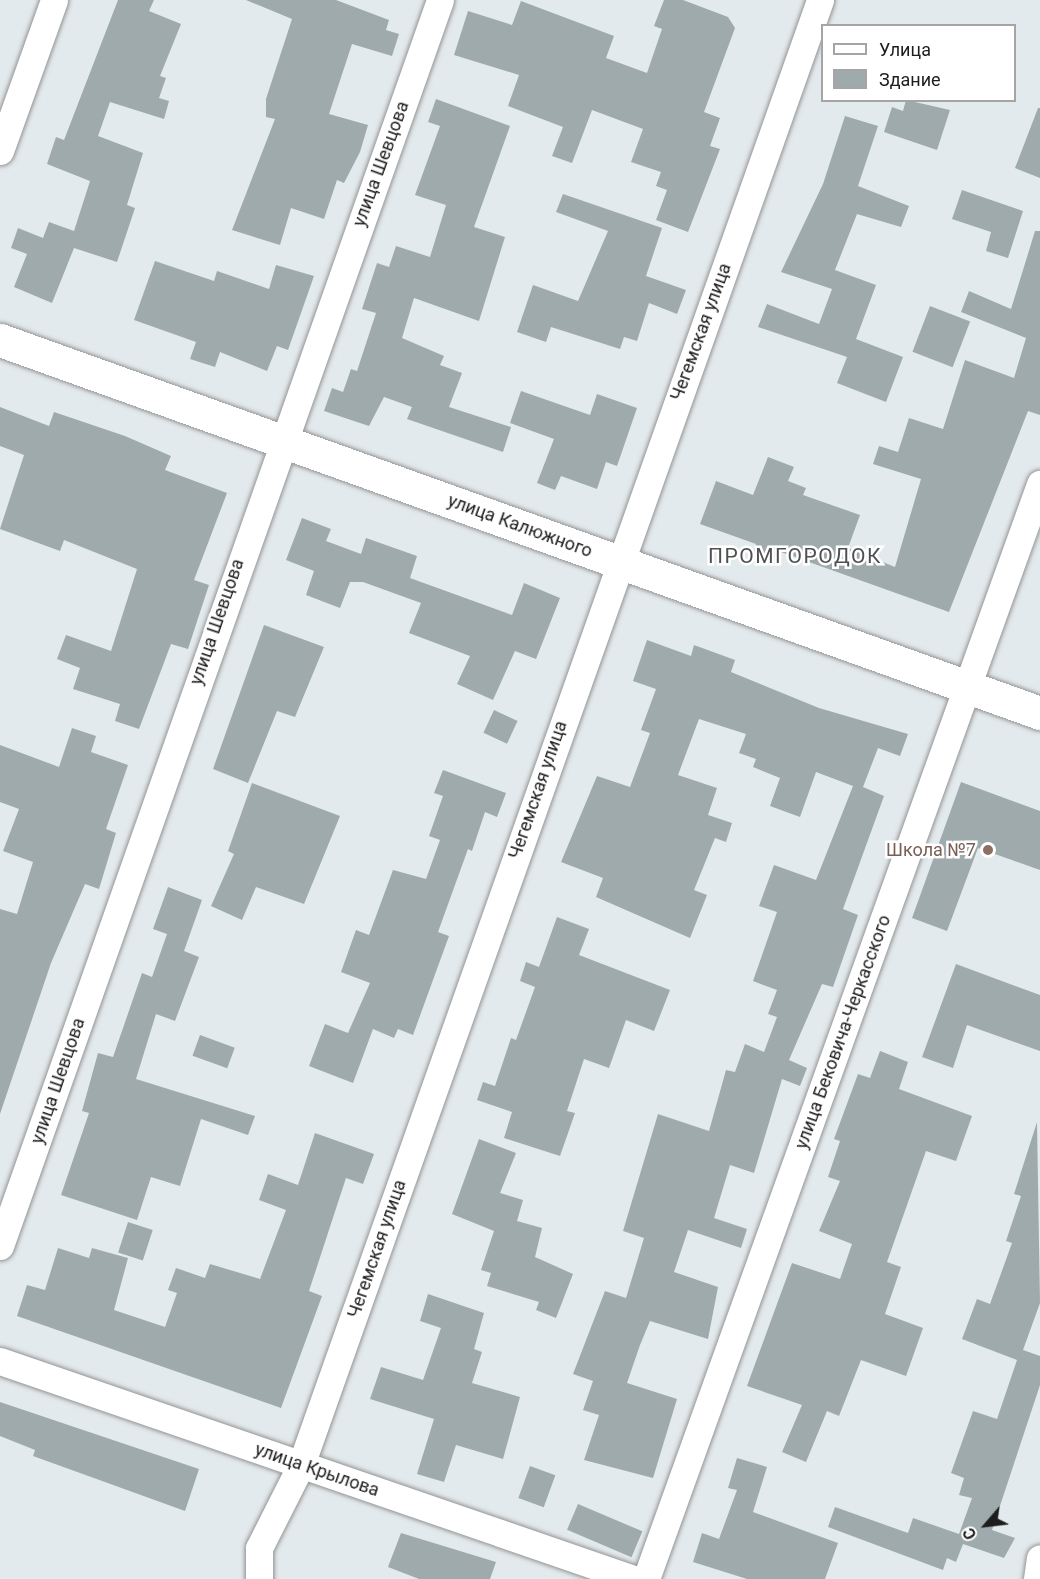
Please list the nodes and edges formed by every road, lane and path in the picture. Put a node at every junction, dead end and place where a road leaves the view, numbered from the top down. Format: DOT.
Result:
graph roads {
  1 [pos="54,0"];
  2 [pos="440,0"];
  3 [pos="820,0"];
  4 [pos="0,151"];
  5 [pos="0,340"];
  6 [pos="281,438"];
  7 [pos="1040,484"];
  8 [pos="618,562"];
  9 [pos="967,687"];
  10 [pos="1040,713"];
  11 [pos="0,1246"];
  12 [pos="0,1361"];
  13 [pos="301,1465"];
  14 [pos="1040,1558"];
  15 [pos="259,1579"];
  16 [pos="634,1579"];
  17 [pos="646,1579"];
  18 [pos="1037,1579"];
  1 -- 4 [label="street"];
  2 -- 6 [label="street, улица Шевцова"];
  3 -- 8 [label="street, Чегемская улица"];
  5 -- 6 [label="street, улица Калюжного"];
  6 -- 8 [label="street, улица Калюжного"];
  6 -- 11 [label="street, улица Шевцова"];
  7 -- 9 [label="street, улица Бековича-Черкасского"];
  8 -- 9 [label="street, улица Калюжного"];
  8 -- 13 [label="street, Чегемская улица"];
  9 -- 10 [label="street, улица Калюжного"];
  9 -- 17 [label="street, улица Бековича-Черкасского"];
  12 -- 13 [label="street, улица Крылова"];
  13 -- 15 [label="street, Чегемская улица"];
  13 -- 16 [label="street, улица Крылова"];
  14 -- 18 [label="street"];
}
